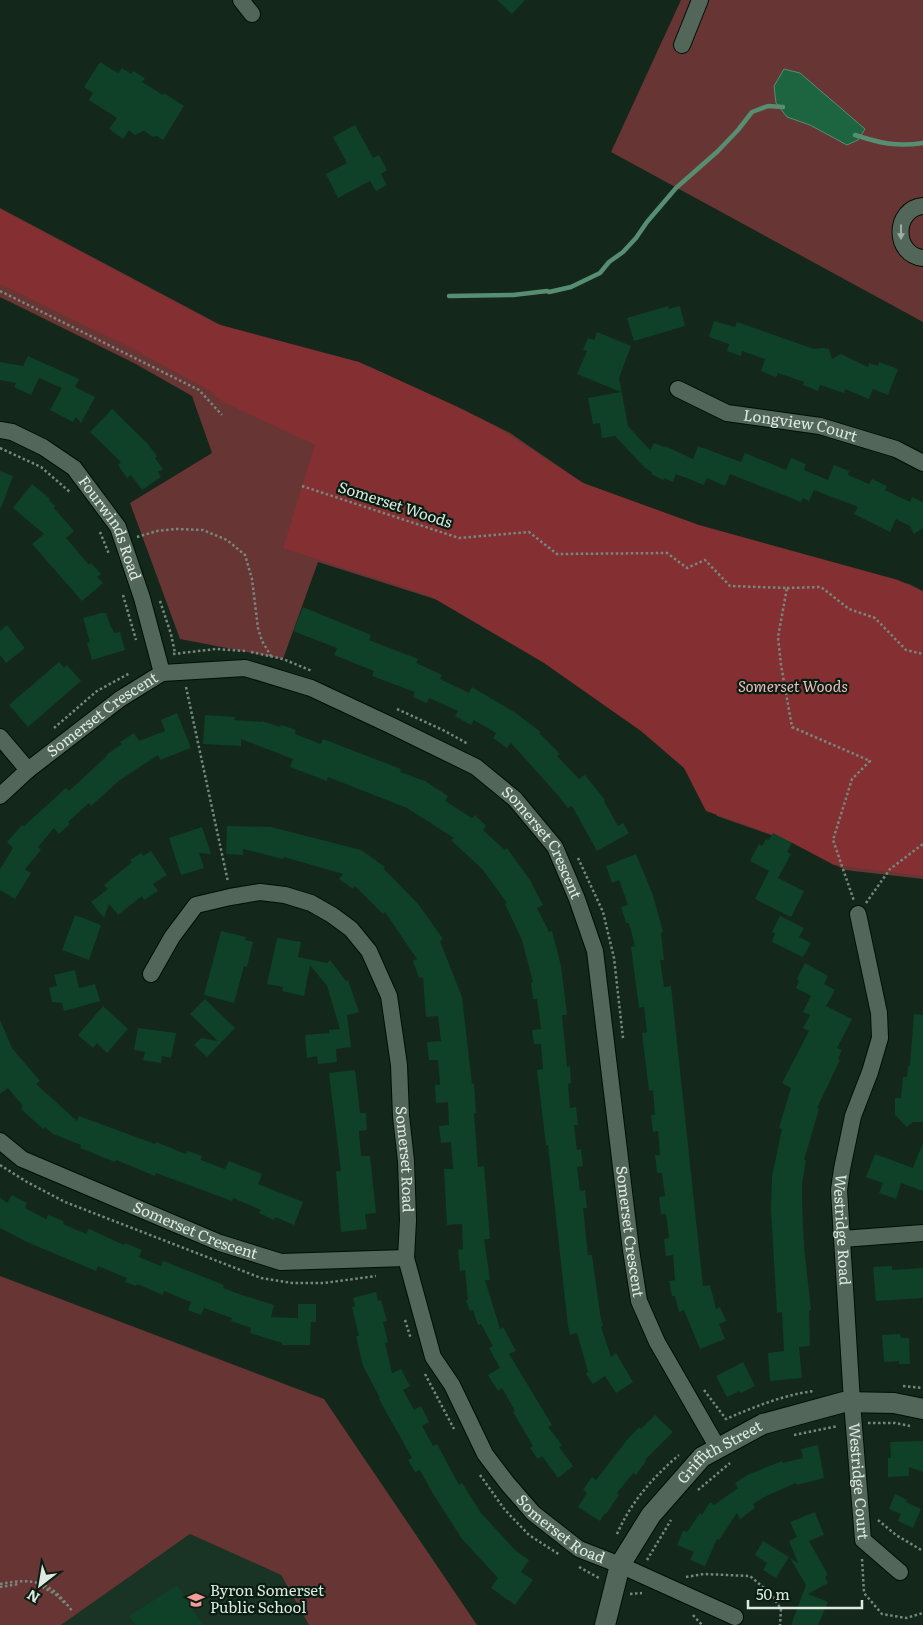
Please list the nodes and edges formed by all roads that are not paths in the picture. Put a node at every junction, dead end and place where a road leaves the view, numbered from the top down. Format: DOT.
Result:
graph roads {
  1 [pos="241,0"];
  2 [pos="700,0"];
  3 [pos="252,14"];
  4 [pos="682,45"];
  5 [pos="923,206"];
  6 [pos="923,258"];
  7 [pos="678,389"];
  8 [pos="0,430"];
  9 [pos="923,463"];
  10 [pos="160,666"];
  11 [pos="0,737"];
  12 [pos="28,770"];
  13 [pos="0,796"];
  14 [pos="858,914"];
  15 [pos="151,974"];
  16 [pos="0,1141"];
  17 [pos="923,1233"];
  18 [pos="842,1239"];
  19 [pos="406,1258"];
  20 [pos="860,1403"];
  21 [pos="918,1418"];
  22 [pos="718,1448"];
  23 [pos="620,1565"];
  24 [pos="900,1572"];
  25 [pos="735,1617"];
  26 [pos="605,1625"];
  1 -- 3 [label="street"];
  2 -- 4 [label="street"];
  5 -- 6 [label="street, one-way"];
  7 -- 9 [label="street, Longview Court"];
  8 -- 10 [label="street, Fourwinds Road"];
  10 -- 12 [label="street, Somerset Crescent"];
  10 -- 22 [label="street, Somerset Crescent"];
  11 -- 12 [label="street"];
  12 -- 13 [label="street, Somerset Crescent"];
  14 -- 18 [label="street, Westridge Road"];
  15 -- 19 [label="street, Somerset Road"];
  16 -- 19 [label="street, Somerset Crescent"];
  17 -- 18 [label="street"];
  18 -- 20 [label="street, Westridge Road"];
  19 -- 23 [label="street, Somerset Road"];
  20 -- 21 [label="street, Griffith Street"];
  20 -- 22 [label="street, Griffith Street"];
  20 -- 24 [label="street, Westridge Court"];
  22 -- 23 [label="street, Griffith Street"];
  23 -- 25 [label="street, Somerset Road"];
  23 -- 26 [label="street, Griffith Street"];
}
